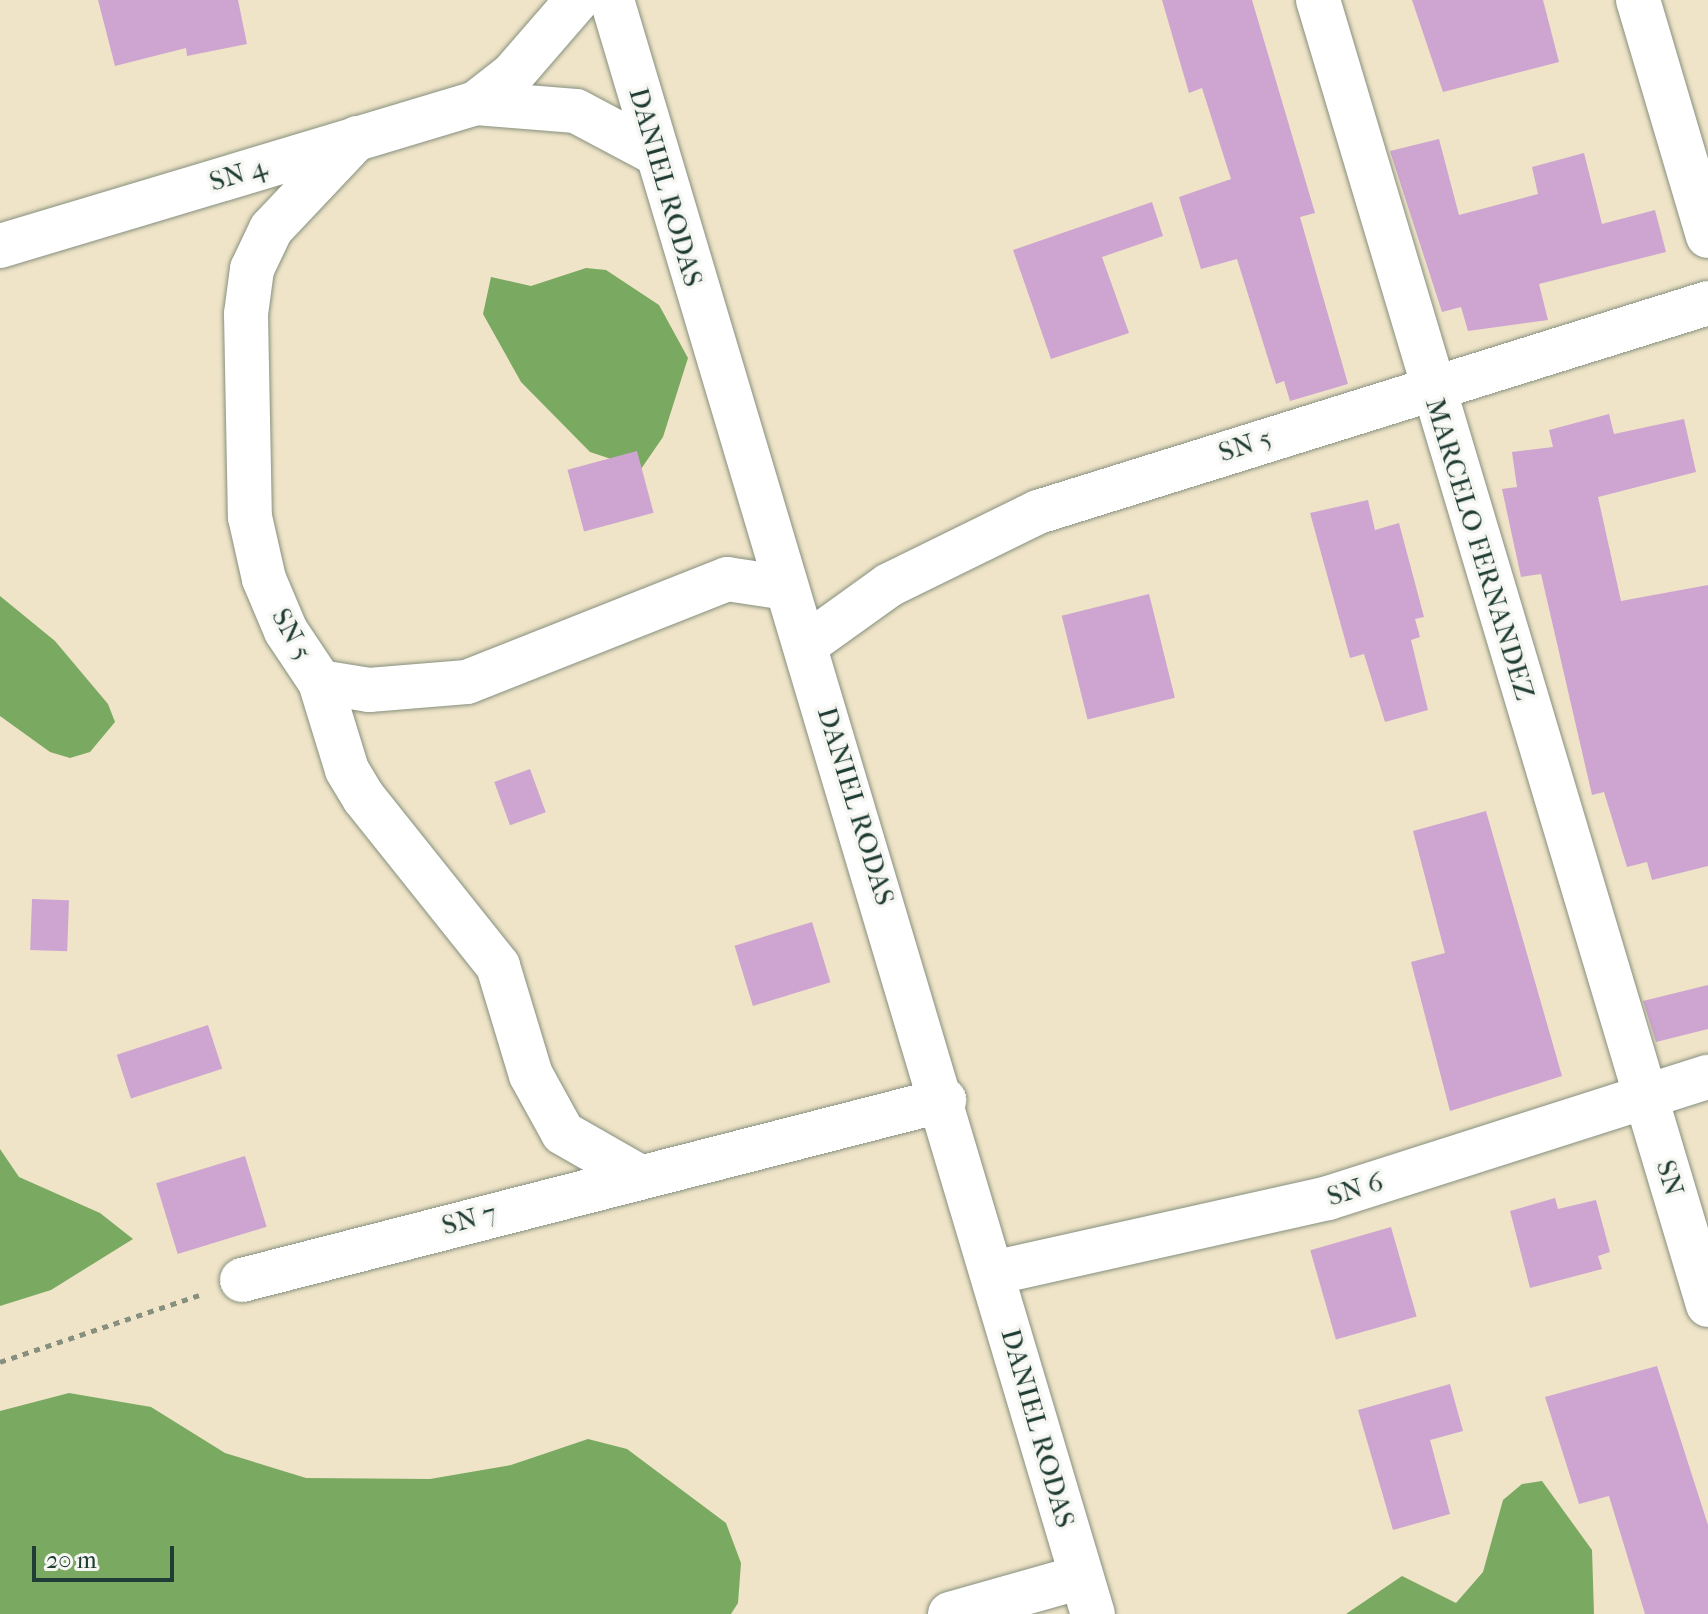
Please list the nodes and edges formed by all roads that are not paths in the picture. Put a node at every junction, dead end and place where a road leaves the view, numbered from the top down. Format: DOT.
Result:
graph roads {
  1 [pos="577,0"];
  2 [pos="612,0"];
  3 [pos="1318,0"];
  4 [pos="1638,0"];
  5 [pos="476,103"];
  6 [pos="357,138"];
  7 [pos="655,153"];
  8 [pos="1708,236"];
  9 [pos="0,246"];
  10 [pos="1708,303"];
  11 [pos="1430,384"];
  12 [pos="786,588"];
  13 [pos="807,644"];
  14 [pos="320,682"];
  15 [pos="1708,1077"];
  16 [pos="1646,1098"];
  17 [pos="944,1100"];
  18 [pos="635,1174"];
  19 [pos="993,1273"];
  20 [pos="242,1280"];
  21 [pos="1708,1305"];
  22 [pos="1087,1596"];
  23 [pos="950,1614"];
  1 -- 5 [label="street, SN 4"];
  2 -- 7 [label="street, DANIEL RODAS"];
  3 -- 11 [label="street, MARCELO FERNANDEZ"];
  4 -- 8 [label="street"];
  5 -- 6 [label="street, SN 4"];
  5 -- 7 [label="street, SN 4"];
  6 -- 9 [label="street, SN 4"];
  6 -- 14 [label="street, SN 5"];
  7 -- 12 [label="street, DANIEL RODAS"];
  10 -- 11 [label="street, SN 5"];
  11 -- 13 [label="street, SN 5"];
  11 -- 16 [label="street, MARCELO FERNANDEZ"];
  12 -- 13 [label="street, DANIEL RODAS"];
  12 -- 14 [label="street, SN 5"];
  13 -- 17 [label="street, DANIEL RODAS"];
  14 -- 18 [label="street"];
  15 -- 16 [label="street, SN 6"];
  16 -- 19 [label="street, SN 6"];
  16 -- 21 [label="street, SN"];
  17 -- 18 [label="street, SN 7"];
  17 -- 19 [label="street, DANIEL RODAS"];
  18 -- 20 [label="street, SN 7"];
  19 -- 22 [label="street, DANIEL RODAS"];
  22 -- 23 [label="street"];
}
